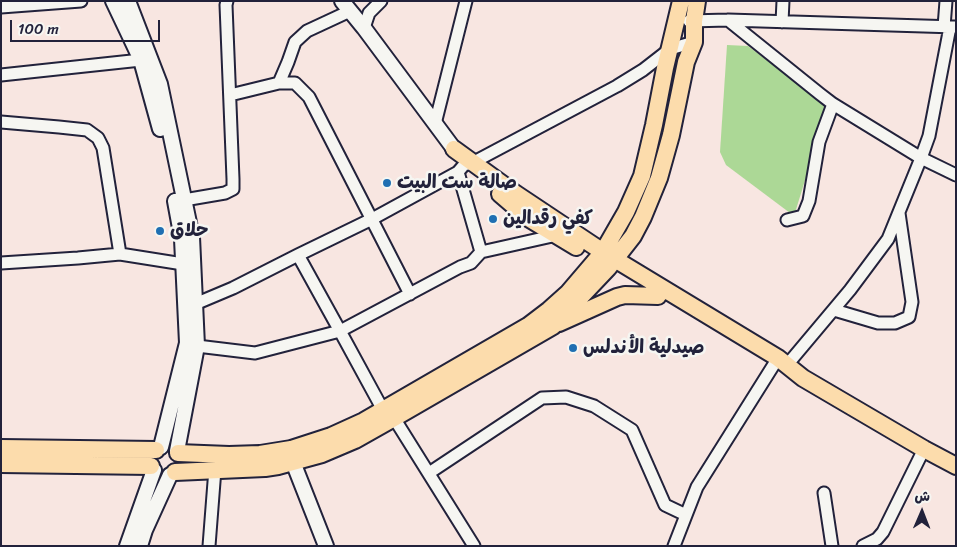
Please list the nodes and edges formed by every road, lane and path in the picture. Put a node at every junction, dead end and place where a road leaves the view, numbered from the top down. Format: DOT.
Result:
graph roads {
  1 [pos="81,1"];
  2 [pos="113,1"];
  3 [pos="128,1"];
  4 [pos="227,1"];
  5 [pos="381,1"];
  6 [pos="466,1"];
  7 [pos="681,1"];
  8 [pos="697,1"];
  9 [pos="783,1"];
  10 [pos="946,1"];
  11 [pos="346,6"];
  12 [pos="1,7"];
  13 [pos="677,20"];
  14 [pos="728,20"];
  15 [pos="694,22"];
  16 [pos="782,22"];
  17 [pos="950,27"];
  18 [pos="364,28"];
  19 [pos="694,42"];
  20 [pos="670,49"];
  21 [pos="146,59"];
  22 [pos="1,75"];
  23 [pos="279,82"];
  24 [pos="230,95"];
  25 [pos="834,104"];
  26 [pos="1,122"];
  27 [pos="435,124"];
  28 [pos="454,149"];
  29 [pos="921,158"];
  30 [pos="465,167"];
  31 [pos="956,175"];
  32 [pos="184,200"];
  33 [pos="899,212"];
  34 [pos="372,219"];
  35 [pos="787,220"];
  36 [pos="557,235"];
  37 [pos="574,246"];
  38 [pos="481,252"];
  39 [pos="120,254"];
  40 [pos="298,254"];
  41 [pos="606,260"];
  42 [pos="1,263"];
  43 [pos="183,264"];
  44 [pos="582,277"];
  45 [pos="189,281"];
  46 [pos="410,294"];
  47 [pos="658,296"];
  48 [pos="195,304"];
  49 [pos="834,310"];
  50 [pos="553,326"];
  51 [pos="340,331"];
  52 [pos="198,346"];
  53 [pos="779,363"];
  54 [pos="388,414"];
  55 [pos="1,448"];
  56 [pos="924,449"];
  57 [pos="177,452"];
  58 [pos="292,456"];
  59 [pos="161,463"];
  60 [pos="1,464"];
  61 [pos="956,465"];
  62 [pos="215,470"];
  63 [pos="429,473"];
  64 [pos="824,493"];
  65 [pos="686,514"];
  66 [pos="878,542"];
  67 [pos="127,546"];
  68 [pos="140,546"];
  69 [pos="209,546"];
  70 [pos="326,546"];
  71 [pos="474,546"];
  72 [pos="674,546"];
  73 [pos="832,546"];
  74 [pos="863,546"];
  1 -- 12 [label="street"];
  2 -- 21 [label="street"];
  3 -- 21 [label="street"];
  4 -- 24 [label="street"];
  5 -- 18 [label="street"];
  6 -- 27 [label="street"];
  7 -- 13 [label="main road"];
  8 -- 15 [label="main road"];
  9 -- 16 [label="street"];
  10 -- 17 [label="street"];
  11 -- 18 [label="street"];
  11 -- 23 [label="street"];
  13 -- 15 [label="street"];
  13 -- 20 [label="main road"];
  14 -- 15 [label="street"];
  14 -- 16 [label="street"];
  14 -- 25 [label="street"];
  15 -- 19 [label="main road"];
  16 -- 17 [label="street"];
  17 -- 29 [label="street"];
  18 -- 27 [label="street"];
  19 -- 20 [label="street"];
  19 -- 41 [label="main road"];
  20 -- 30 [label="street"];
  20 -- 41 [label="main road"];
  21 -- 22 [label="street"];
  21 -- 32 [label="street"];
  21 -- 43 [label="street"];
  23 -- 24 [label="street"];
  23 -- 34 [label="street"];
  24 -- 32 [label="street"];
  25 -- 29 [label="street"];
  25 -- 35 [label="street"];
  26 -- 39 [label="street"];
  27 -- 28 [label="street"];
  28 -- 30 [label="main road"];
  29 -- 31 [label="street"];
  29 -- 33 [label="street"];
  30 -- 34 [label="street"];
  30 -- 36 [label="main road"];
  30 -- 38 [label="street"];
  30 -- 41 [label="main road"];
  32 -- 45 [label="street"];
  33 -- 49 [label="street"];
  33 -- 49 [label="street"];
  34 -- 40 [label="street"];
  34 -- 46 [label="street"];
  36 -- 37 [label="main road"];
  36 -- 38 [label="street"];
  37 -- 41 [label="main road"];
  37 -- 44 [label="main road"];
  38 -- 46 [label="street"];
  39 -- 42 [label="street"];
  39 -- 43 [label="street"];
  40 -- 48 [label="street"];
  40 -- 51 [label="street"];
  41 -- 44 [label="main road"];
  41 -- 47 [label="main road"];
  41 -- 50 [label="main road"];
  41 -- 53 [label="main road"];
  43 -- 45 [label="street"];
  44 -- 54 [label="main road"];
  45 -- 48 [label="street"];
  45 -- 59 [label="street"];
  46 -- 51 [label="street"];
  47 -- 50 [label="main road"];
  47 -- 53 [label="main road"];
  48 -- 52 [label="street"];
  49 -- 53 [label="street"];
  50 -- 54 [label="main road"];
  51 -- 52 [label="street"];
  51 -- 54 [label="street"];
  52 -- 57 [label="street"];
  53 -- 56 [label="main road"];
  53 -- 65 [label="street"];
  54 -- 58 [label="main road"];
  54 -- 63 [label="street"];
  55 -- 59 [label="main road"];
  56 -- 61 [label="main road"];
  56 -- 66 [label="street"];
  57 -- 58 [label="main road"];
  57 -- 59 [label="main road"];
  58 -- 62 [label="main road"];
  58 -- 70 [label="street"];
  59 -- 60 [label="main road"];
  59 -- 62 [label="main road"];
  59 -- 67 [label="street"];
  59 -- 68 [label="street"];
  62 -- 69 [label="street"];
  63 -- 65 [label="street"];
  63 -- 71 [label="street"];
  64 -- 73 [label="street"];
  65 -- 72 [label="street"];
  66 -- 74 [label="street"];
}
